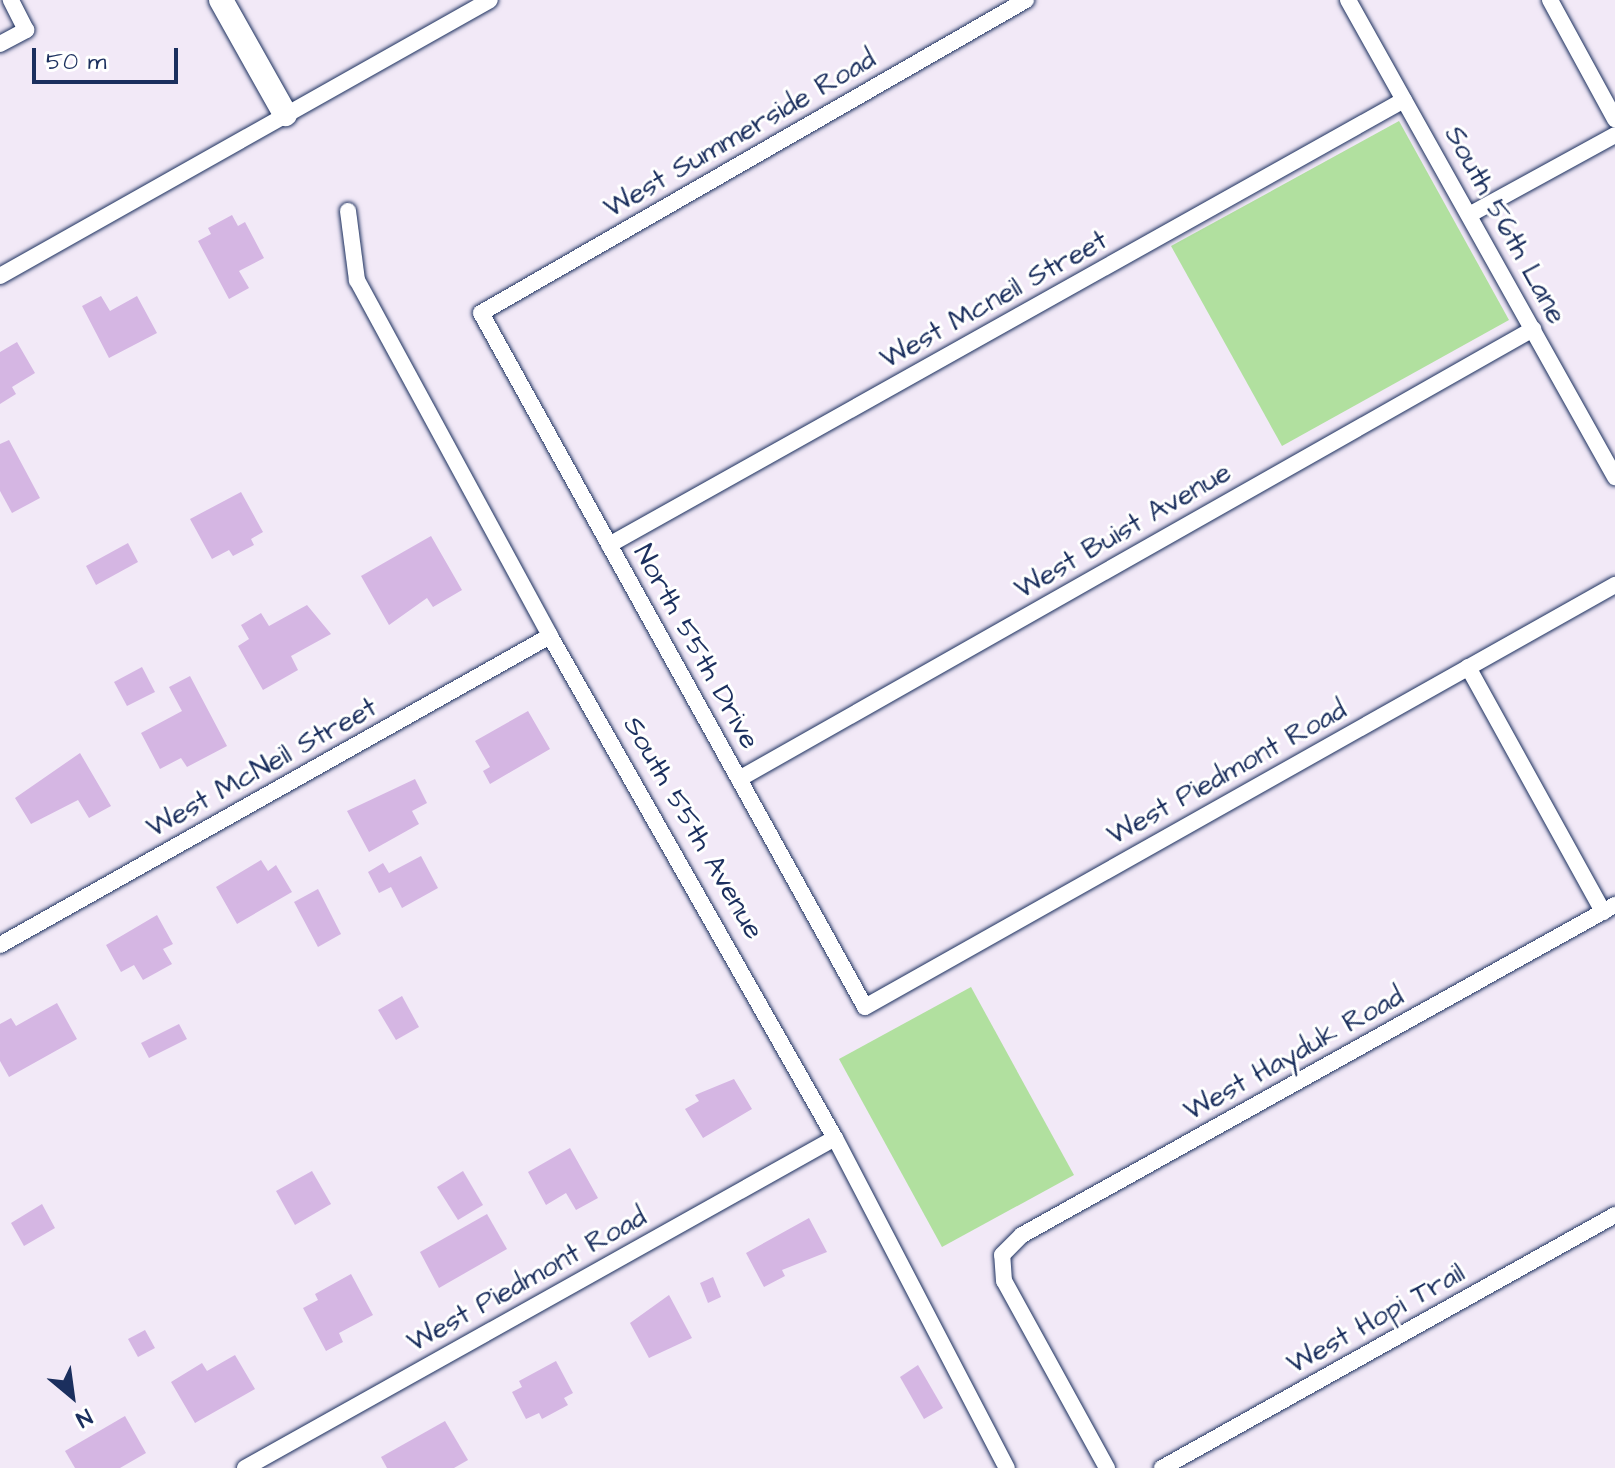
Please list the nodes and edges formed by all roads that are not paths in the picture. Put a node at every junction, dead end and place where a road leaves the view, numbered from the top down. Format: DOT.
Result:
graph roads {
  1 [pos="11,0"];
  2 [pos="221,0"];
  3 [pos="490,0"];
  4 [pos="1026,0"];
  5 [pos="1348,0"];
  6 [pos="1550,0"];
  7 [pos="0,44"];
  8 [pos="1404,100"];
  9 [pos="285,114"];
  10 [pos="1615,119"];
  11 [pos="1615,135"];
  12 [pos="348,211"];
  13 [pos="1469,215"];
  14 [pos="0,276"];
  15 [pos="481,313"];
  16 [pos="1533,329"];
  17 [pos="1615,477"];
  18 [pos="609,545"];
  19 [pos="1615,585"];
  20 [pos="550,636"];
  21 [pos="1468,667"];
  22 [pos="739,779"];
  23 [pos="1609,909"];
  24 [pos="0,945"];
  25 [pos="865,1007"];
  26 [pos="835,1138"];
  27 [pos="1615,1215"];
  28 [pos="245,1468"];
  29 [pos="1007,1468"];
  30 [pos="1107,1468"];
  31 [pos="1162,1468"];
  1 -- 7 [label="street"];
  2 -- 9 [label="street"];
  3 -- 9 [label="street"];
  4 -- 15 [label="street, West Summerside Road"];
  5 -- 8 [label="street, South 56th Lane"];
  6 -- 10 [label="street"];
  8 -- 13 [label="street, South 56th Lane"];
  8 -- 18 [label="street, West Mcneil Street"];
  9 -- 14 [label="street"];
  11 -- 13 [label="street"];
  12 -- 20 [label="street, South 55th Avenue"];
  13 -- 16 [label="street, South 56th Lane"];
  15 -- 18 [label="street, North 55th Drive"];
  16 -- 17 [label="street, South 56th Lane"];
  16 -- 22 [label="street, West Buist Avenue"];
  18 -- 22 [label="street, North 55th Drive"];
  19 -- 21 [label="street, West Piedmont Road"];
  20 -- 24 [label="street, West McNeil Street"];
  20 -- 26 [label="street, South 55th Avenue"];
  21 -- 23 [label="street"];
  21 -- 25 [label="street, West Piedmont Road"];
  22 -- 25 [label="street, North 55th Drive"];
  23 -- 30 [label="street, West Hayduk Road"];
  26 -- 28 [label="street, West Piedmont Road"];
  26 -- 29 [label="street, South 55th Avenue"];
  27 -- 31 [label="street, West Hopi Trail"];
}
